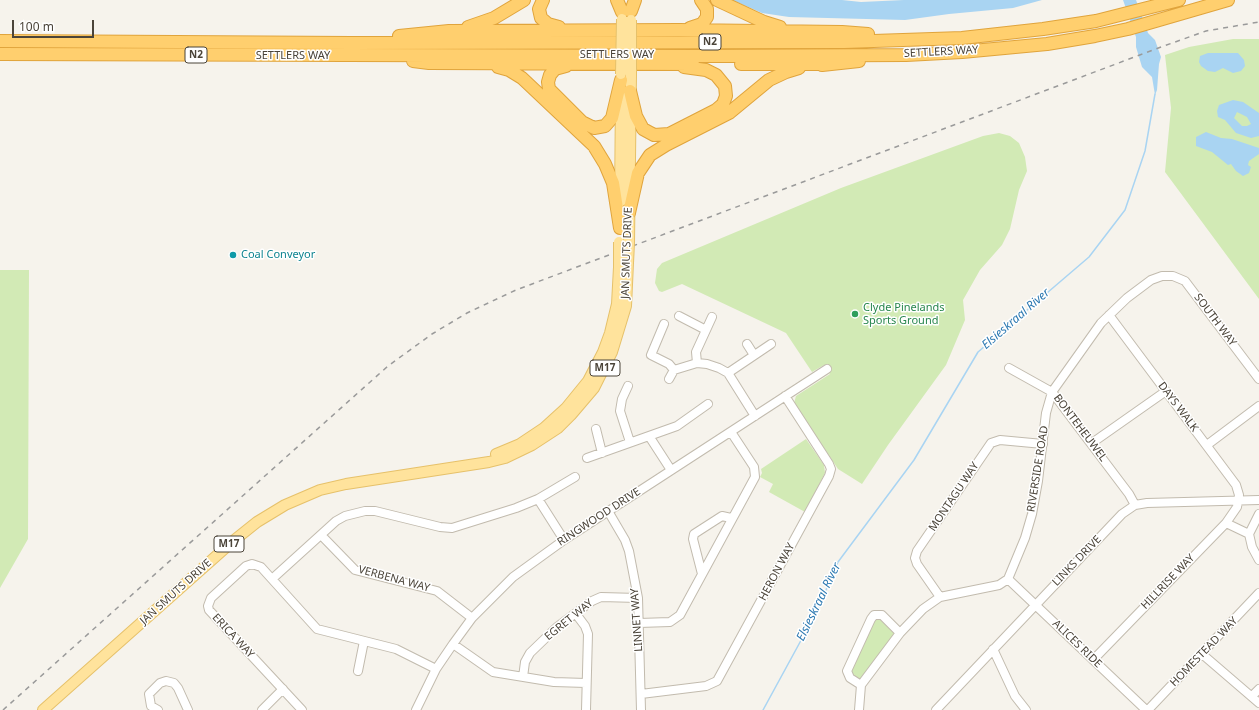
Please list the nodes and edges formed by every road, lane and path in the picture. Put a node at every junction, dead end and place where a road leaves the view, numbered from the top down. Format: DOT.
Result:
graph roads {
  1 [pos="524,0"];
  2 [pos="543,0"];
  3 [pos="617,0"];
  4 [pos="622,0"];
  5 [pos="701,0"];
  6 [pos="717,0"];
  7 [pos="1179,0"];
  8 [pos="1228,0"];
  9 [pos="629,10"];
  10 [pos="449,30"];
  11 [pos="584,30"];
  12 [pos="679,30"];
  13 [pos="802,32"];
  14 [pos="902,39"];
  15 [pos="0,41"];
  16 [pos="352,43"];
  17 [pos="0,54"];
  18 [pos="906,55"];
  19 [pos="362,56"];
  20 [pos="478,63"];
  21 [pos="575,64"];
  22 [pos="661,64"];
  23 [pos="828,64"];
  24 [pos="624,77"];
  25 [pos="630,91"];
  26 [pos="629,213"];
  27 [pos="620,228"];
  28 [pos="624,242"];
  29 [pos="1162,276"];
  30 [pos="1109,315"];
  31 [pos="679,316"];
  32 [pos="712,317"];
  33 [pos="664,324"];
  34 [pos="706,330"];
  35 [pos="747,344"];
  36 [pos="771,344"];
  37 [pos="754,355"];
  38 [pos="697,363"];
  39 [pos="1009,368"];
  40 [pos="827,369"];
  41 [pos="674,370"];
  42 [pos="728,373"];
  43 [pos="669,379"];
  44 [pos="1259,379"];
  45 [pos="628,386"];
  46 [pos="1166,391"];
  47 [pos="1052,392"];
  48 [pos="785,396"];
  49 [pos="708,404"];
  50 [pos="1259,406"];
  51 [pos="755,416"];
  52 [pos="596,429"];
  53 [pos="731,432"];
  54 [pos="649,436"];
  55 [pos="630,442"];
  56 [pos="1092,443"];
  57 [pos="1043,444"];
  58 [pos="1206,444"];
  59 [pos="602,453"];
  60 [pos="587,458"];
  61 [pos="671,470"];
  62 [pos="575,477"];
  63 [pos="1236,485"];
  64 [pos="538,499"];
  65 [pos="1255,500"];
  66 [pos="1238,501"];
  67 [pos="1135,505"];
  68 [pos="608,512"];
  69 [pos="1259,514"];
  70 [pos="731,518"];
  71 [pos="1226,523"];
  72 [pos="1249,534"];
  73 [pos="321,535"];
  74 [pos="564,540"];
  75 [pos="1259,560"];
  76 [pos="702,574"];
  77 [pos="1008,579"];
  78 [pos="272,580"];
  79 [pos="1259,593"];
  80 [pos="940,597"];
  81 [pos="638,598"];
  82 [pos="1035,604"];
  83 [pos="576,614"];
  84 [pos="472,618"];
  85 [pos="639,623"];
  86 [pos="900,633"];
  87 [pos="364,641"];
  88 [pos="453,644"];
  89 [pos="993,649"];
  90 [pos="1202,654"];
  91 [pos="1093,660"];
  92 [pos="436,669"];
  93 [pos="358,671"];
  94 [pos="523,677"];
  95 [pos="586,683"];
  96 [pos="861,685"];
  97 [pos="283,689"];
  98 [pos="1259,689"];
  99 [pos="641,694"];
  100 [pos="1252,696"];
  101 [pos="1259,703"];
  102 [pos="418,709"];
  103 [pos="43,710"];
  104 [pos="158,710"];
  105 [pos="188,710"];
  106 [pos="262,710"];
  107 [pos="302,710"];
  108 [pos="586,710"];
  109 [pos="641,710"];
  110 [pos="859,710"];
  111 [pos="936,710"];
  112 [pos="1026,710"];
  113 [pos="1147,710"];
  1 -- 10 [label="highway"];
  2 -- 11 [label="highway"];
  3 -- 9 [label="highway"];
  4 -- 9 [label="main road, JAN SMUTS DRIVE / M17"];
  5 -- 12 [label="highway"];
  6 -- 13 [label="highway"];
  7 -- 14 [label="highway, SETTLERS WAY / N2"];
  8 -- 18 [label="highway, SETTLERS WAY / N2"];
  9 -- 24 [label="main road, JAN SMUTS DRIVE / M17, bridge"];
  10 -- 11 [label="highway"];
  10 -- 16 [label="highway"];
  11 -- 12 [label="highway"];
  12 -- 13 [label="highway"];
  13 -- 14 [label="highway"];
  14 -- 16 [label="highway, SETTLERS WAY / N2"];
  15 -- 16 [label="highway, SETTLERS WAY / N2"];
  17 -- 19 [label="highway, SETTLERS WAY / N2"];
  18 -- 19 [label="highway, SETTLERS WAY / N2"];
  18 -- 23 [label="highway"];
  19 -- 20 [label="highway"];
  20 -- 21 [label="highway"];
  20 -- 27 [label="highway"];
  21 -- 22 [label="highway"];
  21 -- 24 [label="highway"];
  22 -- 23 [label="highway"];
  22 -- 25 [label="highway"];
  23 -- 26 [label="highway"];
  24 -- 25 [label="main road, JAN SMUTS DRIVE / M17"];
  24 -- 27 [label="main road, JAN SMUTS DRIVE / M17"];
  25 -- 26 [label="main road, JAN SMUTS DRIVE / M17"];
  26 -- 28 [label="main road, JAN SMUTS DRIVE / M17"];
  27 -- 28 [label="main road, JAN SMUTS DRIVE / M17"];
  28 -- 103 [label="main road, JAN SMUTS DRIVE / M17, bridge"];
  29 -- 30 [label="street, RIVERSIDE ROAD"];
  29 -- 44 [label="street, SOUTH WAY"];
  30 -- 46 [label="street, DAYS WALK"];
  30 -- 47 [label="street, RIVERSIDE ROAD"];
  31 -- 34 [label="street"];
  32 -- 34 [label="street"];
  33 -- 41 [label="street"];
  34 -- 38 [label="street"];
  35 -- 37 [label="street"];
  36 -- 37 [label="street"];
  37 -- 42 [label="street"];
  38 -- 41 [label="street"];
  38 -- 42 [label="street"];
  39 -- 47 [label="street, BONTEHEUWEL"];
  40 -- 48 [label="street, RINGWOOD DRIVE"];
  41 -- 43 [label="street"];
  42 -- 51 [label="street"];
  45 -- 55 [label="street"];
  46 -- 56 [label="street"];
  46 -- 58 [label="street, DAYS WALK"];
  47 -- 56 [label="street, BONTEHEUWEL"];
  47 -- 57 [label="street, RIVERSIDE ROAD"];
  48 -- 51 [label="street, RINGWOOD DRIVE"];
  48 -- 99 [label="street, HERON WAY"];
  49 -- 54 [label="street"];
  50 -- 58 [label="street"];
  51 -- 53 [label="street, RINGWOOD DRIVE"];
  52 -- 59 [label="street"];
  53 -- 61 [label="street, RINGWOOD DRIVE"];
  53 -- 70 [label="street"];
  54 -- 55 [label="street"];
  54 -- 61 [label="street"];
  55 -- 59 [label="street"];
  56 -- 67 [label="street, BONTEHEUWEL"];
  57 -- 77 [label="street, RIVERSIDE ROAD"];
  57 -- 80 [label="street, MONTAGU WAY"];
  58 -- 63 [label="street, DAYS WALK"];
  59 -- 60 [label="street"];
  61 -- 68 [label="street, RINGWOOD DRIVE"];
  62 -- 64 [label="street"];
  63 -- 65 [label="street"];
  63 -- 66 [label="street, DAYS WALK"];
  64 -- 73 [label="street"];
  64 -- 74 [label="street"];
  65 -- 66 [label="street"];
  66 -- 67 [label="street"];
  66 -- 71 [label="street, HILLRISE WAY"];
  67 -- 82 [label="street, LINKS DRIVE"];
  68 -- 74 [label="street, RINGWOOD DRIVE"];
  68 -- 81 [label="street, LINNET WAY"];
  69 -- 72 [label="street"];
  70 -- 76 [label="street"];
  70 -- 76 [label="street"];
  71 -- 72 [label="street"];
  71 -- 91 [label="street, HILLRISE WAY"];
  72 -- 75 [label="street"];
  73 -- 78 [label="street"];
  73 -- 84 [label="street, VERBENA WAY"];
  74 -- 84 [label="street, RINGWOOD DRIVE"];
  76 -- 85 [label="street"];
  77 -- 80 [label="street"];
  77 -- 82 [label="street, ALICES RIDE"];
  78 -- 87 [label="street"];
  78 -- 97 [label="street, ERICA WAY"];
  79 -- 90 [label="street, HOMESTEAD WAY"];
  80 -- 86 [label="street"];
  81 -- 83 [label="street, EGRET WAY"];
  81 -- 85 [label="street, LINNET WAY"];
  82 -- 89 [label="street, LINKS DRIVE"];
  82 -- 91 [label="street, ALICES RIDE"];
  83 -- 94 [label="street, EGRET WAY"];
  83 -- 95 [label="street"];
  84 -- 88 [label="street, RINGWOOD DRIVE"];
  85 -- 99 [label="street, LINNET WAY"];
  86 -- 96 [label="street"];
  86 -- 96 [label="street"];
  87 -- 92 [label="street"];
  87 -- 93 [label="street"];
  88 -- 92 [label="street, RINGWOOD DRIVE"];
  88 -- 94 [label="street"];
  89 -- 111 [label="street, LINKS DRIVE"];
  89 -- 112 [label="street"];
  90 -- 100 [label="street"];
  90 -- 113 [label="street, HOMESTEAD WAY"];
  91 -- 113 [label="street, ALICES RIDE"];
  92 -- 102 [label="street, RINGWOOD DRIVE"];
  94 -- 95 [label="street"];
  95 -- 108 [label="street"];
  96 -- 110 [label="street"];
  97 -- 106 [label="street"];
  97 -- 107 [label="street, ERICA WAY"];
  98 -- 100 [label="street"];
  99 -- 109 [label="street, LINNET WAY"];
  100 -- 101 [label="street"];
  104 -- 105 [label="street"];
}
